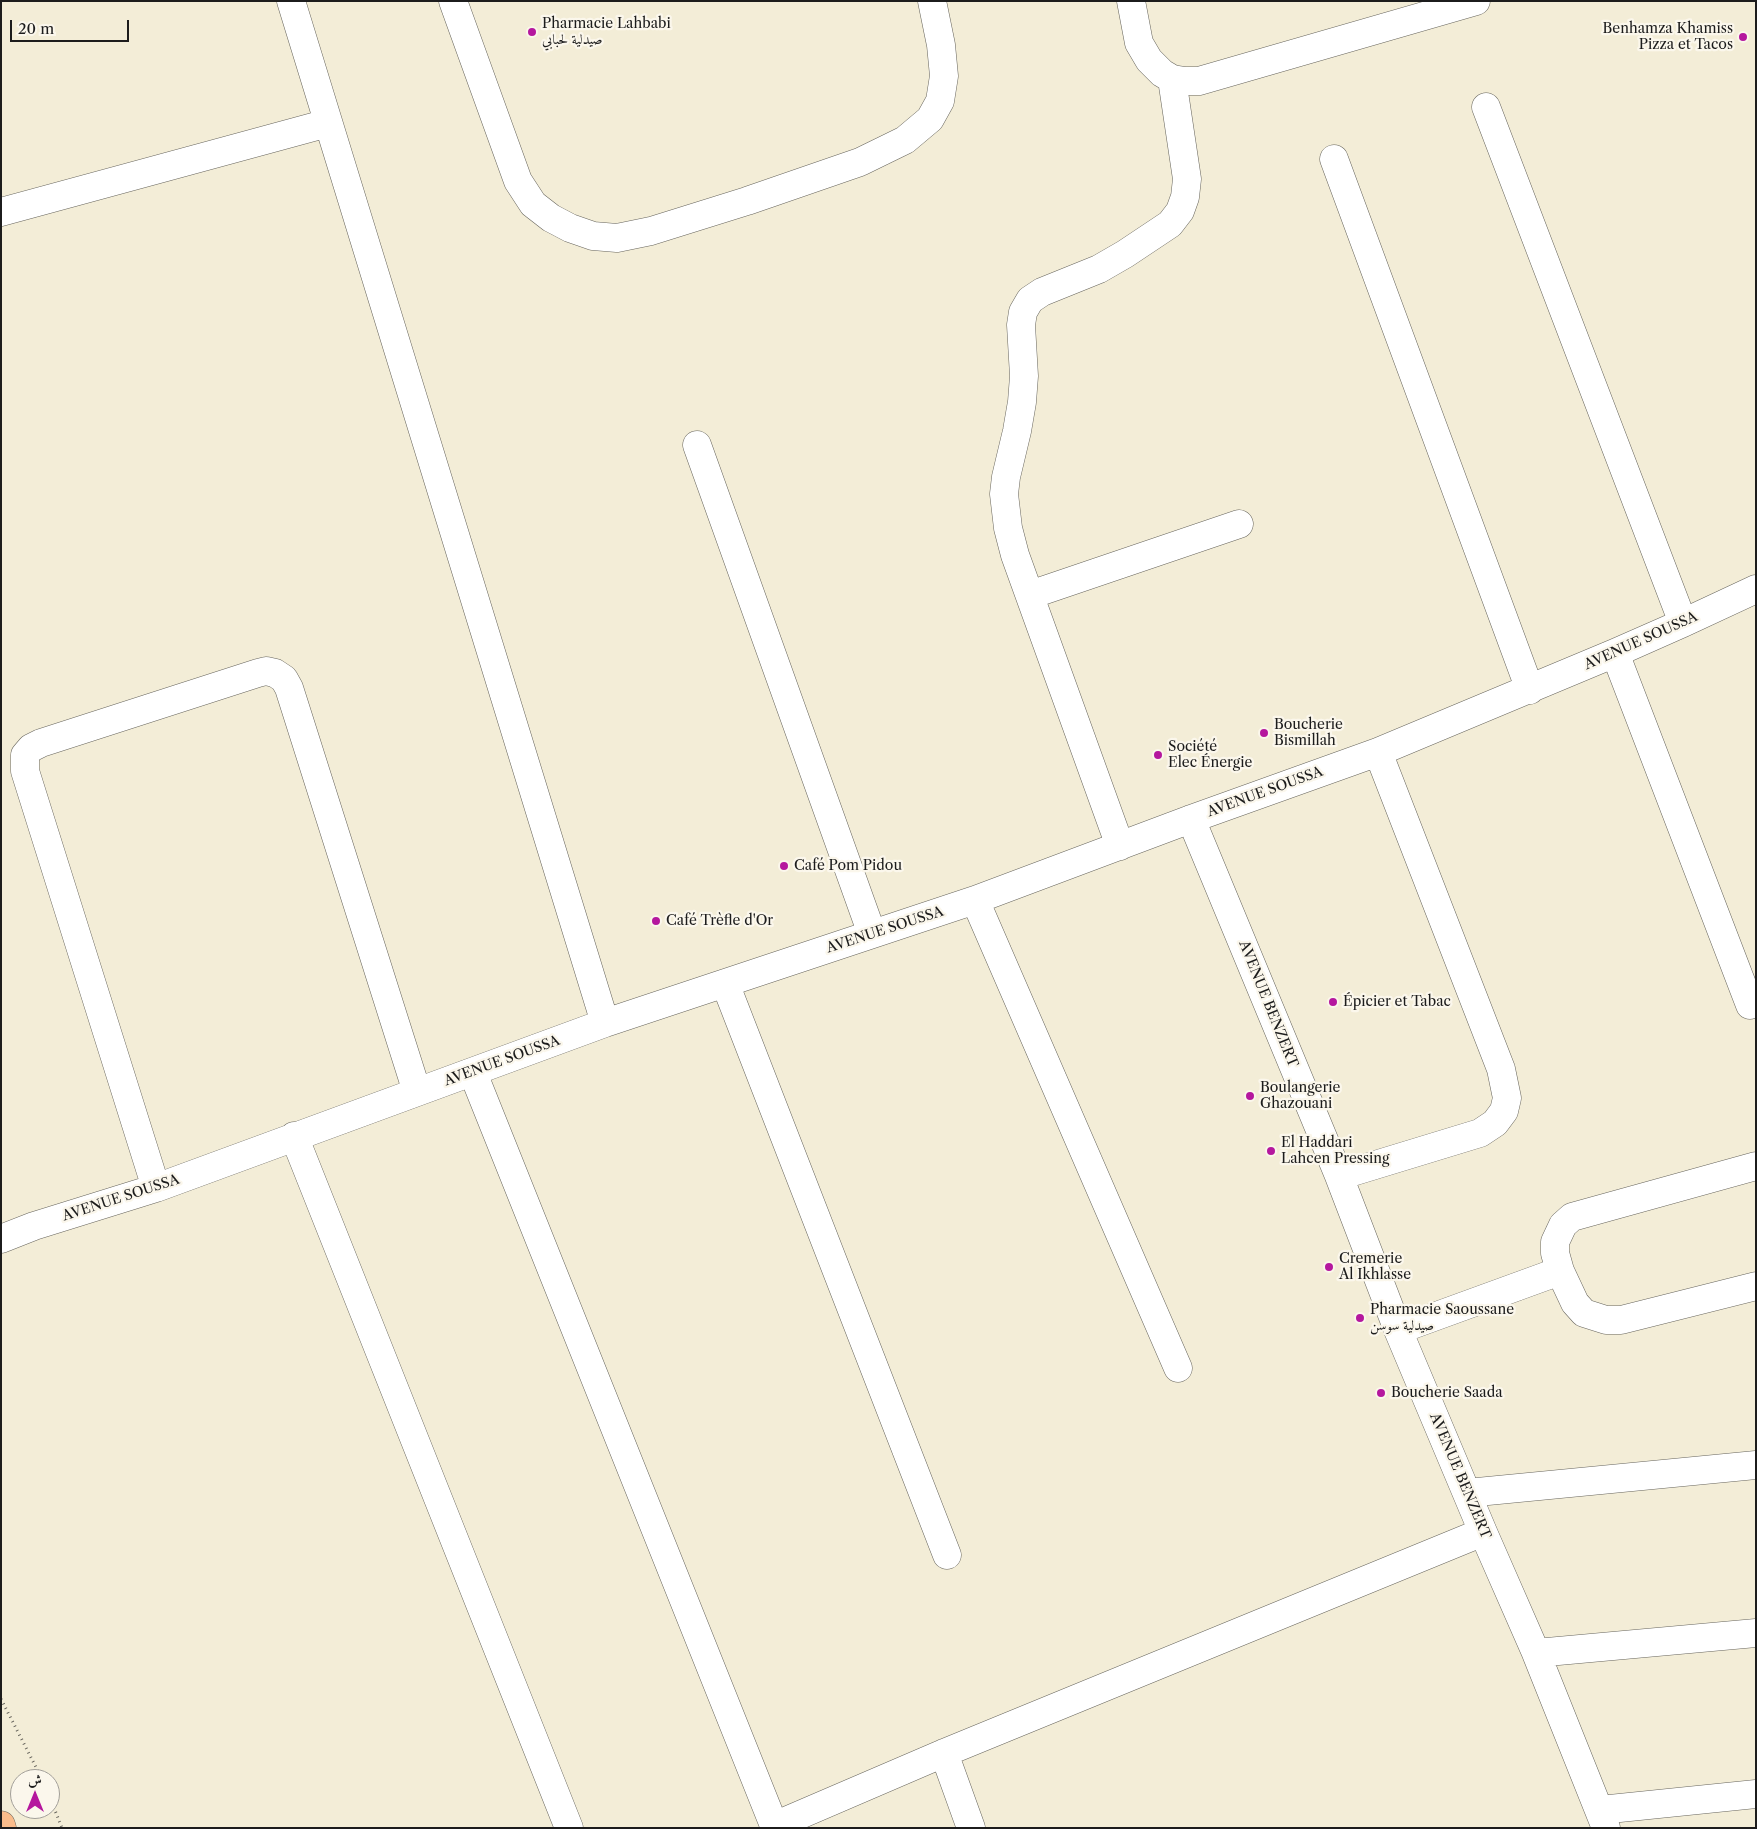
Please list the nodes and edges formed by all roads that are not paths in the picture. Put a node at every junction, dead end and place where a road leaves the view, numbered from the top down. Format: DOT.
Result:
graph roads {
  1 [pos="291,1"];
  2 [pos="453,1"];
  3 [pos="932,1"];
  4 [pos="1131,1"];
  5 [pos="1476,1"];
  6 [pos="1172,79"];
  7 [pos="1486,107"];
  8 [pos="328,123"];
  9 [pos="1334,159"];
  10 [pos="1,212"];
  11 [pos="697,445"];
  12 [pos="1239,524"];
  13 [pos="1756,588"];
  14 [pos="1030,595"];
  15 [pos="1683,623"];
  16 [pos="1615,653"];
  17 [pos="1530,690"];
  18 [pos="1378,752"];
  19 [pos="1191,819"];
  20 [pos="1120,846"];
  21 [pos="975,900"];
  22 [pos="872,934"];
  23 [pos="725,983"];
  24 [pos="1750,1006"];
  25 [pos="605,1023"];
  26 [pos="473,1072"];
  27 [pos="417,1092"];
  28 [pos="294,1136"];
  29 [pos="1756,1166"];
  30 [pos="1338,1176"];
  31 [pos="156,1188"];
  32 [pos="1,1239"];
  33 [pos="1560,1271"];
  34 [pos="1756,1286"];
  35 [pos="1398,1330"];
  36 [pos="1178,1368"];
  37 [pos="1756,1465"];
  38 [pos="1467,1493"];
  39 [pos="1483,1532"];
  40 [pos="948,1555"];
  41 [pos="1756,1632"];
  42 [pos="1536,1653"];
  43 [pos="944,1752"];
  44 [pos="1756,1794"];
  45 [pos="1603,1819"];
  46 [pos="774,1827"];
  47 [pos="569,1828"];
  48 [pos="971,1828"];
  1 -- 8 [label="street"];
  2 -- 3 [label="street"];
  4 -- 6 [label="street"];
  5 -- 6 [label="street"];
  6 -- 14 [label="street"];
  7 -- 15 [label="street"];
  8 -- 10 [label="street"];
  8 -- 25 [label="street"];
  9 -- 17 [label="street"];
  11 -- 22 [label="street"];
  12 -- 14 [label="street"];
  13 -- 15 [label="street, AVENUE SOUSSA"];
  14 -- 20 [label="street"];
  15 -- 16 [label="street, AVENUE SOUSSA"];
  16 -- 17 [label="street, AVENUE SOUSSA"];
  16 -- 24 [label="street"];
  17 -- 18 [label="street, AVENUE SOUSSA"];
  18 -- 19 [label="street, AVENUE SOUSSA"];
  18 -- 30 [label="street"];
  19 -- 20 [label="street, AVENUE SOUSSA"];
  19 -- 30 [label="street, AVENUE BENZERT"];
  20 -- 21 [label="street, AVENUE SOUSSA"];
  21 -- 22 [label="street, AVENUE SOUSSA"];
  21 -- 36 [label="street"];
  22 -- 23 [label="street, AVENUE SOUSSA"];
  23 -- 25 [label="street, AVENUE SOUSSA"];
  23 -- 40 [label="street"];
  25 -- 26 [label="street, AVENUE SOUSSA"];
  26 -- 27 [label="street, AVENUE SOUSSA"];
  26 -- 46 [label="street"];
  27 -- 28 [label="street, AVENUE SOUSSA"];
  27 -- 31 [label="street"];
  28 -- 31 [label="street, AVENUE SOUSSA"];
  28 -- 47 [label="street"];
  29 -- 33 [label="street"];
  30 -- 35 [label="street, AVENUE BENZERT"];
  31 -- 32 [label="street, AVENUE SOUSSA"];
  33 -- 34 [label="street"];
  33 -- 35 [label="street"];
  35 -- 38 [label="street, AVENUE BENZERT"];
  37 -- 38 [label="street"];
  38 -- 39 [label="street, AVENUE BENZERT"];
  39 -- 42 [label="street, AVENUE BENZERT"];
  39 -- 43 [label="street"];
  41 -- 42 [label="street"];
  42 -- 45 [label="street, AVENUE BENZERT"];
  43 -- 46 [label="street"];
  43 -- 48 [label="street"];
  44 -- 45 [label="street"];
}
